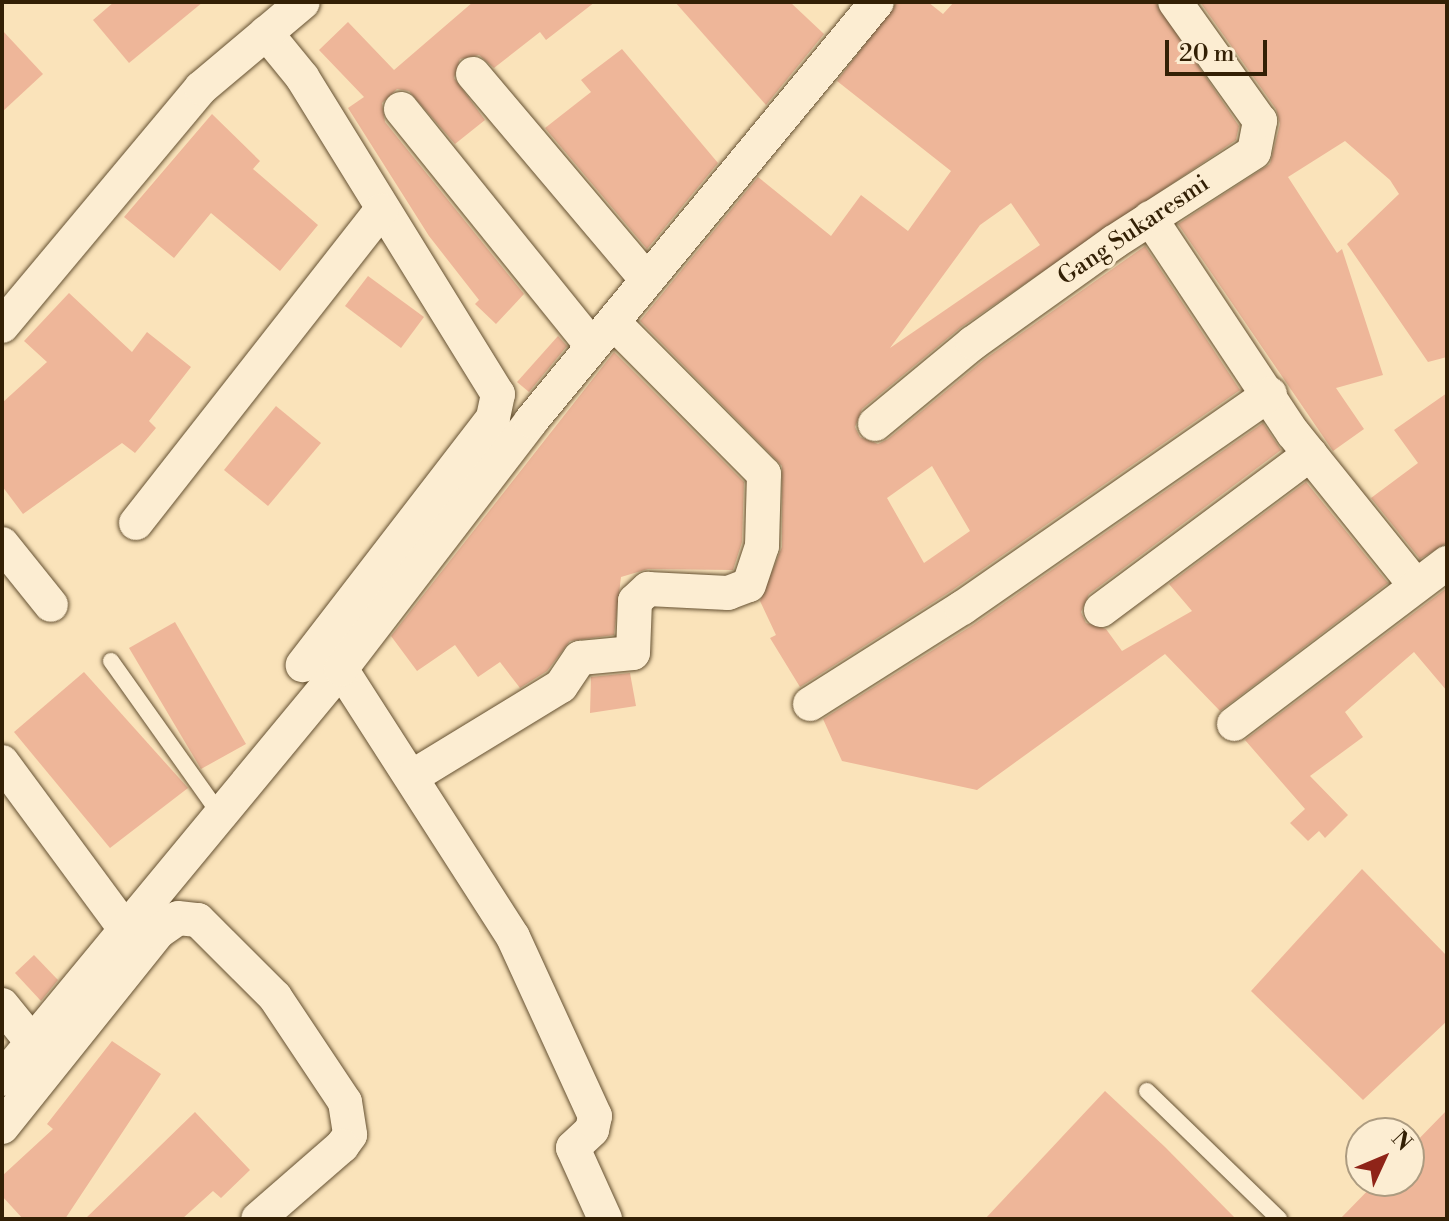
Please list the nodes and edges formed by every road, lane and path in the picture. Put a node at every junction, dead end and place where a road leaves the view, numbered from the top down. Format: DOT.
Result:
graph roads {
  1 [pos="303,2"];
  2 [pos="877,2"];
  3 [pos="1175,2"];
  4 [pos="266,33"];
  5 [pos="473,74"];
  6 [pos="401,109"];
  7 [pos="381,211"];
  8 [pos="1150,218"];
  9 [pos="647,280"];
  10 [pos="2,326"];
  11 [pos="602,334"];
  12 [pos="1270,394"];
  13 [pos="875,424"];
  14 [pos="1310,454"];
  15 [pos="136,523"];
  16 [pos="2,544"];
  17 [pos="1447,563"];
  18 [pos="1416,586"];
  19 [pos="51,605"];
  20 [pos="1101,610"];
  21 [pos="111,661"];
  22 [pos="303,665"];
  23 [pos="341,669"];
  24 [pos="810,704"];
  25 [pos="1234,724"];
  26 [pos="2,762"];
  27 [pos="415,775"];
  28 [pos="221,816"];
  29 [pos="126,930"];
  30 [pos="2,1005"];
  31 [pos="32,1042"];
  32 [pos="2,1079"];
  33 [pos="1147,1091"];
  34 [pos="2,1127"];
  35 [pos="258,1219"];
  36 [pos="605,1219"];
  37 [pos="1279,1219"];
  1 -- 4 [label="street"];
  2 -- 9 [label="street"];
  3 -- 8 [label="street, Gang Sukaresmi"];
  4 -- 7 [label="street"];
  4 -- 10 [label="street"];
  5 -- 9 [label="street"];
  6 -- 11 [label="street"];
  7 -- 15 [label="street"];
  7 -- 22 [label="street"];
  8 -- 12 [label="street"];
  8 -- 13 [label="street, Gang Sukaresmi"];
  9 -- 11 [label="street"];
  11 -- 23 [label="street"];
  11 -- 27 [label="street"];
  12 -- 14 [label="street"];
  12 -- 24 [label="street"];
  14 -- 18 [label="street"];
  14 -- 20 [label="street"];
  16 -- 19 [label="street"];
  17 -- 18 [label="street"];
  18 -- 25 [label="street"];
  21 -- 28 [label="lane"];
  23 -- 27 [label="street"];
  23 -- 28 [label="street"];
  26 -- 29 [label="street"];
  27 -- 36 [label="street"];
  28 -- 29 [label="street"];
  29 -- 31 [label="street"];
  30 -- 31 [label="street"];
  31 -- 32 [label="street"];
  33 -- 37 [label="lane"];
  34 -- 35 [label="street"];
}
